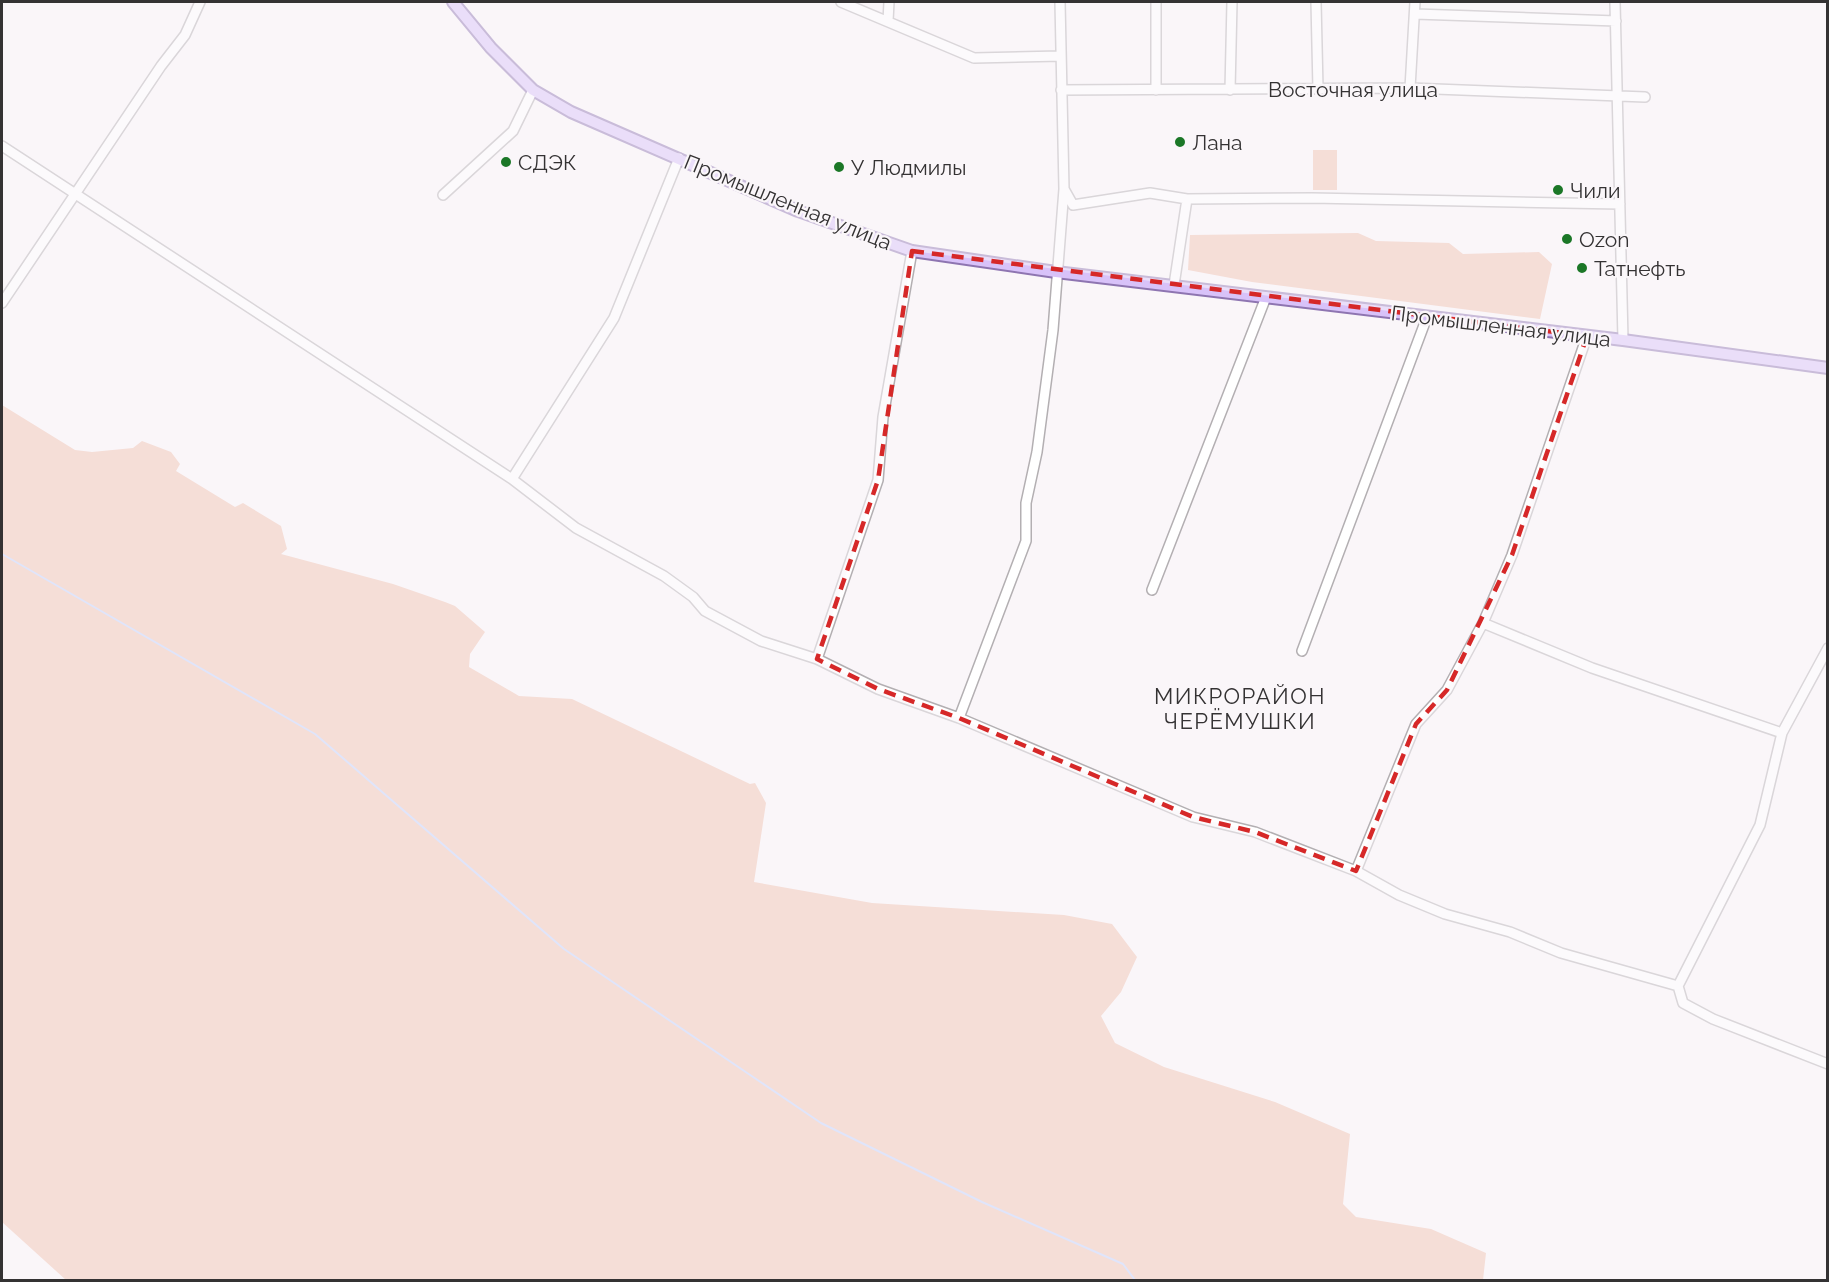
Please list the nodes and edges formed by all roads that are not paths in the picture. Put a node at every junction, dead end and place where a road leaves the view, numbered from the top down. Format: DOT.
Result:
graph roads {
  1 [pos="200,2"];
  2 [pos="453,2"];
  3 [pos="841,2"];
  4 [pos="889,2"];
  5 [pos="1060,2"];
  6 [pos="1156,2"];
  7 [pos="1232,2"];
  8 [pos="1316,2"];
  9 [pos="1415,2"];
  10 [pos="1615,2"];
  11 [pos="1415,14"];
  12 [pos="888,21"];
  13 [pos="1616,21"];
  14 [pos="1060,56"];
  15 [pos="1318,88"];
  16 [pos="1410,88"];
  17 [pos="533,90"];
  18 [pos="1061,90"];
  19 [pos="1156,90"];
  20 [pos="1230,90"];
  21 [pos="1616,95"];
  22 [pos="1645,97"];
  23 [pos="2,146"];
  24 [pos="679,158"];
  25 [pos="1064,189"];
  26 [pos="76,193"];
  27 [pos="443,195"];
  28 [pos="1187,199"];
  29 [pos="1620,204"];
  30 [pos="912,251"];
  31 [pos="1056,272"];
  32 [pos="1174,285"];
  33 [pos="1266,297"];
  34 [pos="2,303"];
  35 [pos="1427,317"];
  36 [pos="1587,336"];
  37 [pos="1623,340"];
  38 [pos="1827,369"];
  39 [pos="512,479"];
  40 [pos="1152,590"];
  41 [pos="1483,623"];
  42 [pos="1827,648"];
  43 [pos="1302,651"];
  44 [pos="816,659"];
  45 [pos="959,718"];
  46 [pos="1782,733"];
  47 [pos="1356,871"];
  48 [pos="1678,986"];
  49 [pos="1827,1064"];
  1 -- 26 [label="street"];
  2 -- 17 [label="main road, Промышленная улица"];
  3 -- 12 [label="street"];
  4 -- 12 [label="street"];
  5 -- 14 [label="street"];
  6 -- 19 [label="street"];
  7 -- 20 [label="street"];
  8 -- 15 [label="street"];
  9 -- 11 [label="street"];
  10 -- 13 [label="street"];
  11 -- 13 [label="street"];
  11 -- 16 [label="street"];
  12 -- 14 [label="street"];
  13 -- 21 [label="street"];
  14 -- 18 [label="street"];
  15 -- 16 [label="street, Восточная улица"];
  15 -- 20 [label="street, Восточная улица"];
  16 -- 21 [label="street, Восточная улица"];
  17 -- 24 [label="main road, Промышленная улица"];
  17 -- 27 [label="street"];
  18 -- 19 [label="street, Восточная улица"];
  18 -- 25 [label="street"];
  19 -- 20 [label="street, Восточная улица"];
  21 -- 22 [label="street, Восточная улица"];
  21 -- 29 [label="street"];
  23 -- 26 [label="street"];
  24 -- 30 [label="main road, Промышленная улица"];
  24 -- 39 [label="street"];
  25 -- 28 [label="street"];
  25 -- 31 [label="street"];
  26 -- 34 [label="street"];
  26 -- 39 [label="street"];
  28 -- 29 [label="street"];
  28 -- 32 [label="street"];
  29 -- 37 [label="street"];
  30 -- 31 [label="main road, Промышленная улица"];
  30 -- 44 [label="street"];
  31 -- 32 [label="main road, Промышленная улица"];
  31 -- 45 [label="street"];
  32 -- 33 [label="main road, Промышленная улица"];
  33 -- 35 [label="main road, Промышленная улица"];
  33 -- 40 [label="street"];
  35 -- 36 [label="main road, Промышленная улица"];
  35 -- 43 [label="street"];
  36 -- 37 [label="main road, Промышленная улица"];
  36 -- 41 [label="street"];
  37 -- 38 [label="main road, Промышленная улица"];
  39 -- 44 [label="street"];
  41 -- 46 [label="street"];
  41 -- 47 [label="street"];
  42 -- 46 [label="street"];
  44 -- 45 [label="street"];
  45 -- 47 [label="street"];
  46 -- 48 [label="street"];
  47 -- 48 [label="street"];
  48 -- 49 [label="street"];
}
